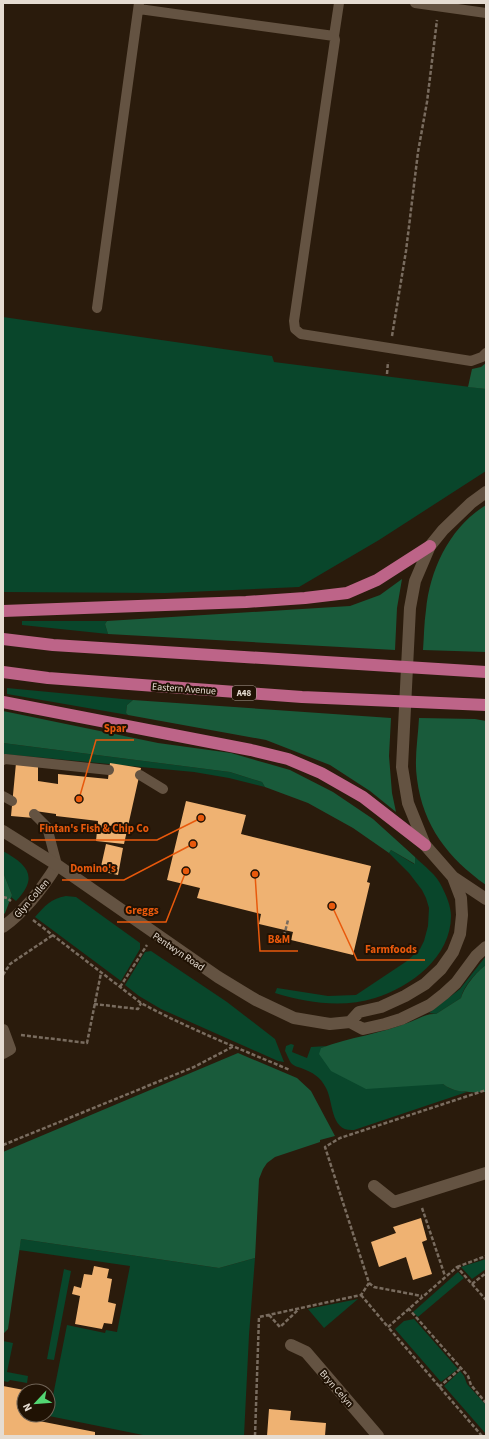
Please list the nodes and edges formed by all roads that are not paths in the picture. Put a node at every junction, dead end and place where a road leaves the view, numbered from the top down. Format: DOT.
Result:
graph roads {
  1 [pos="339,3"];
  2 [pos="416,3"];
  3 [pos="139,6"];
  4 [pos="486,13"];
  5 [pos="334,36"];
  6 [pos="97,308"];
  7 [pos="486,353"];
  8 [pos="486,492"];
  9 [pos="430,546"];
  10 [pos="3,611"];
  11 [pos="3,639"];
  12 [pos="3,672"];
  13 [pos="486,672"];
  14 [pos="3,702"];
  15 [pos="486,705"];
  16 [pos="3,760"];
  17 [pos="109,770"];
  18 [pos="140,775"];
  19 [pos="163,789"];
  20 [pos="34,814"];
  21 [pos="3,831"];
  22 [pos="425,845"];
  23 [pos="57,866"];
  24 [pos="453,877"];
  25 [pos="486,899"];
  26 [pos="3,927"];
  27 [pos="486,947"];
  28 [pos="350,1022"];
  29 [pos="4,1032"];
  30 [pos="3,1053"];
  31 [pos="486,1173"];
  32 [pos="374,1186"];
  33 [pos="290,1345"];
  34 [pos="378,1436"];
  1 -- 5 [label="lane"];
  2 -- 4 [label="lane"];
  3 -- 5 [label="lane"];
  3 -- 6 [label="lane"];
  5 -- 7 [label="lane"];
  8 -- 9 [label="street"];
  9 -- 10 [label="highway"];
  9 -- 22 [label="street"];
  11 -- 13 [label="highway"];
  12 -- 15 [label="highway, Eastern Avenue / A48"];
  14 -- 22 [label="highway"];
  16 -- 17 [label="lane"];
  18 -- 19 [label="lane"];
  20 -- 23 [label="lane"];
  21 -- 23 [label="street, Pentwyn Road"];
  22 -- 24 [label="street"];
  23 -- 26 [label="street, Glyn Collen"];
  23 -- 28 [label="street, Pentwyn Road"];
  24 -- 25 [label="street"];
  24 -- 28 [label="street"];
  27 -- 28 [label="street, Pentwyn Road"];
  29 -- 30 [label="street"];
  31 -- 32 [label="street"];
  33 -- 34 [label="street, Bryn Celyn"];
}
